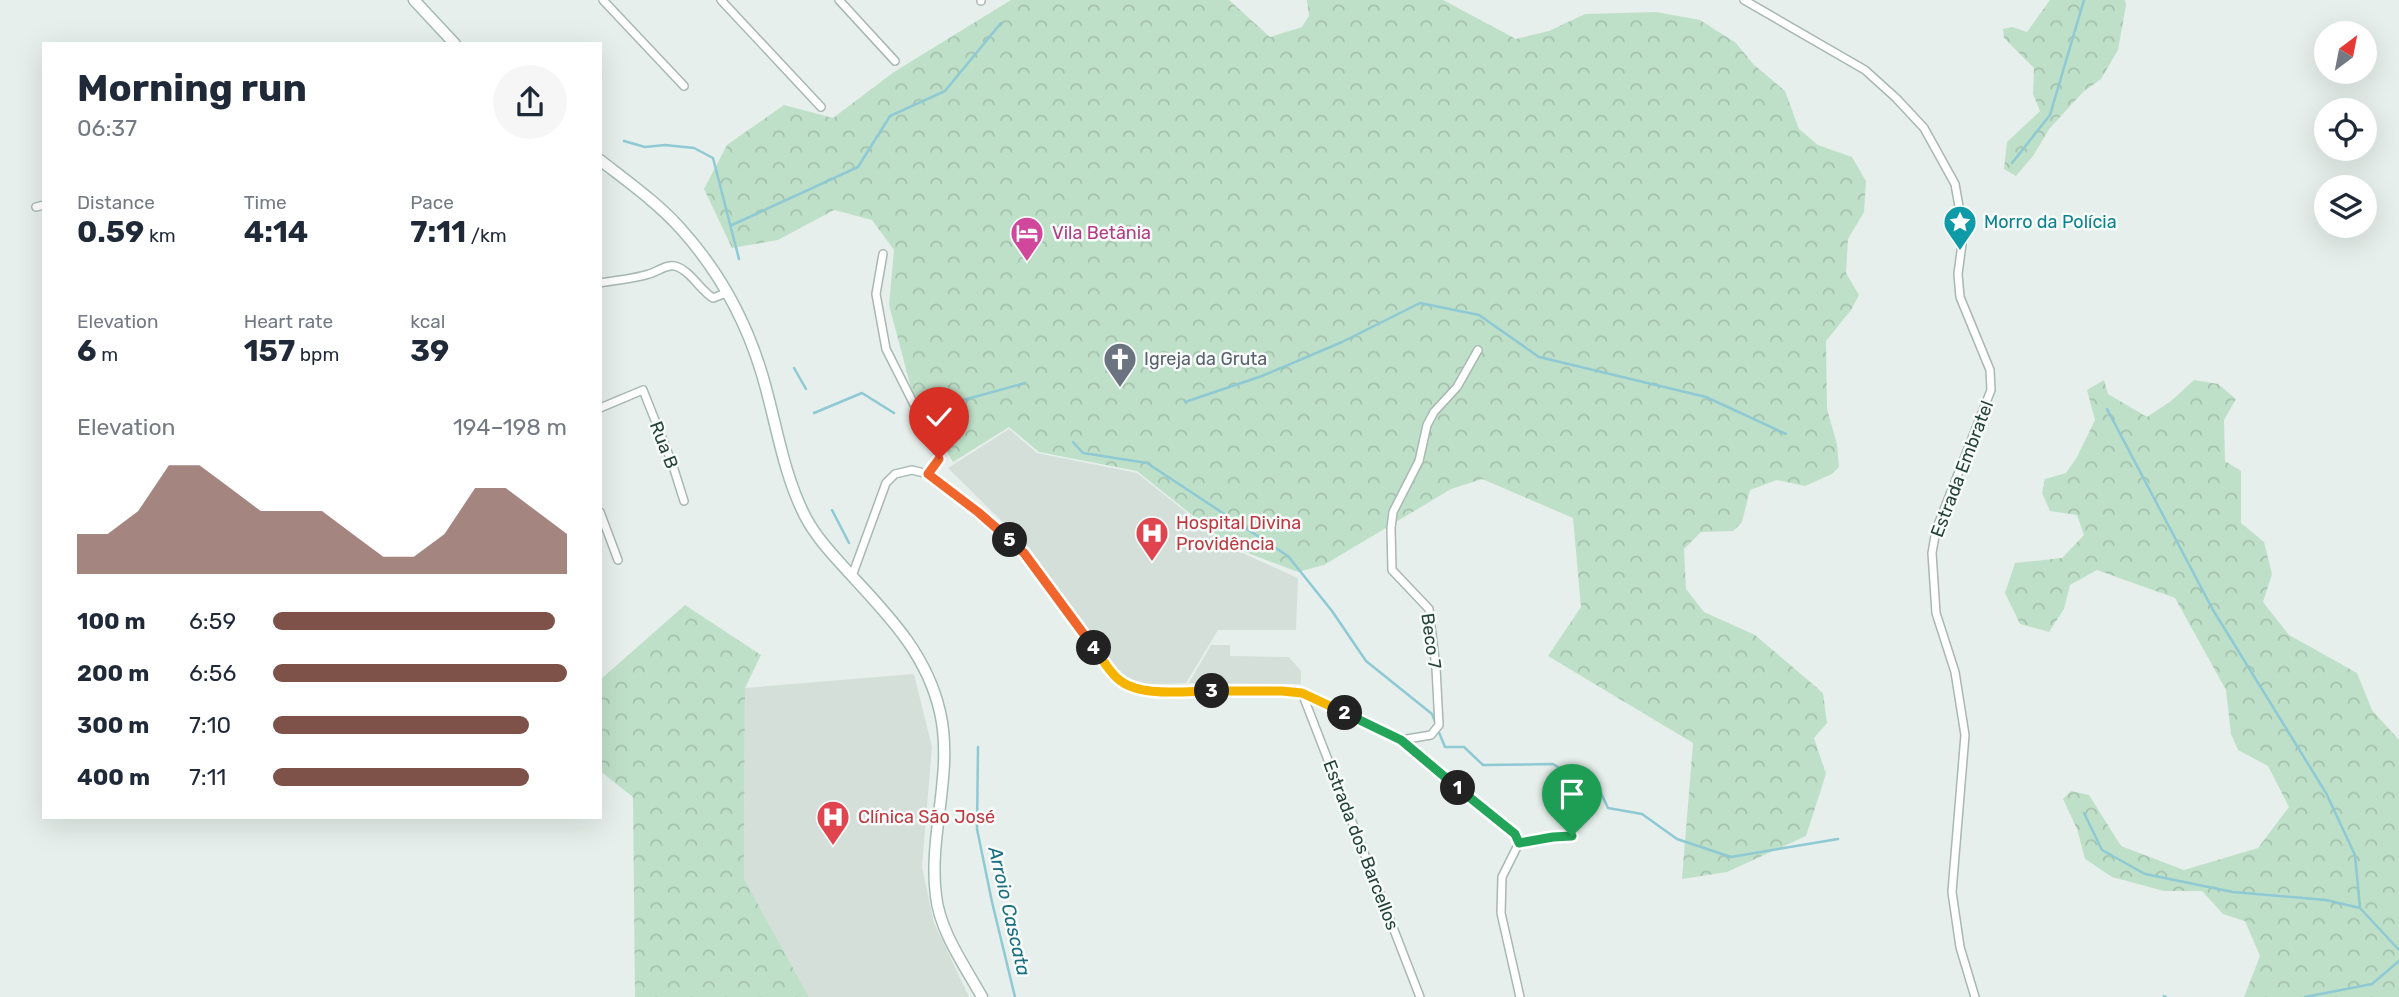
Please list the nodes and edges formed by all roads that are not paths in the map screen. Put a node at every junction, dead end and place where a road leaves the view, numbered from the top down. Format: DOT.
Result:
graph roads {
  1 [pos="414,0"];
  2 [pos="603,0"];
  3 [pos="721,0"];
  4 [pos="839,0"];
  5 [pos="1744,0"];
  6 [pos="453,42"];
  7 [pos="895,61"];
  8 [pos="684,86"];
  9 [pos="821,107"];
  10 [pos="602,162"];
  11 [pos="883,254"];
  12 [pos="602,283"];
  13 [pos="726,293"];
  14 [pos="1478,350"];
  15 [pos="602,407"];
  16 [pos="928,474"];
  17 [pos="684,501"];
  18 [pos="602,517"];
  19 [pos="618,560"];
  20 [pos="852,576"];
  21 [pos="1302,693"];
  22 [pos="1401,740"];
  23 [pos="1572,836"];
  24 [pos="1519,843"];
  25 [pos="982,997"];
  26 [pos="1420,997"];
  27 [pos="1520,997"];
  28 [pos="1975,997"];
  1 -- 6 [label="main road"];
  2 -- 8 [label="street"];
  3 -- 9 [label="street"];
  4 -- 7 [label="street"];
  5 -- 28 [label="street, Estrada Embratel"];
  10 -- 13 [label="main road"];
  11 -- 16 [label="street"];
  12 -- 13 [label="street"];
  13 -- 20 [label="main road"];
  14 -- 22 [label="street, Beco 7"];
  15 -- 17 [label="street, Rua B"];
  16 -- 20 [label="street"];
  16 -- 21 [label="street"];
  18 -- 19 [label="street"];
  20 -- 25 [label="main road"];
  21 -- 22 [label="street"];
  21 -- 26 [label="street, Estrada dos Barcellos"];
  22 -- 24 [label="street"];
  23 -- 24 [label="street"];
  24 -- 27 [label="street"];
}
